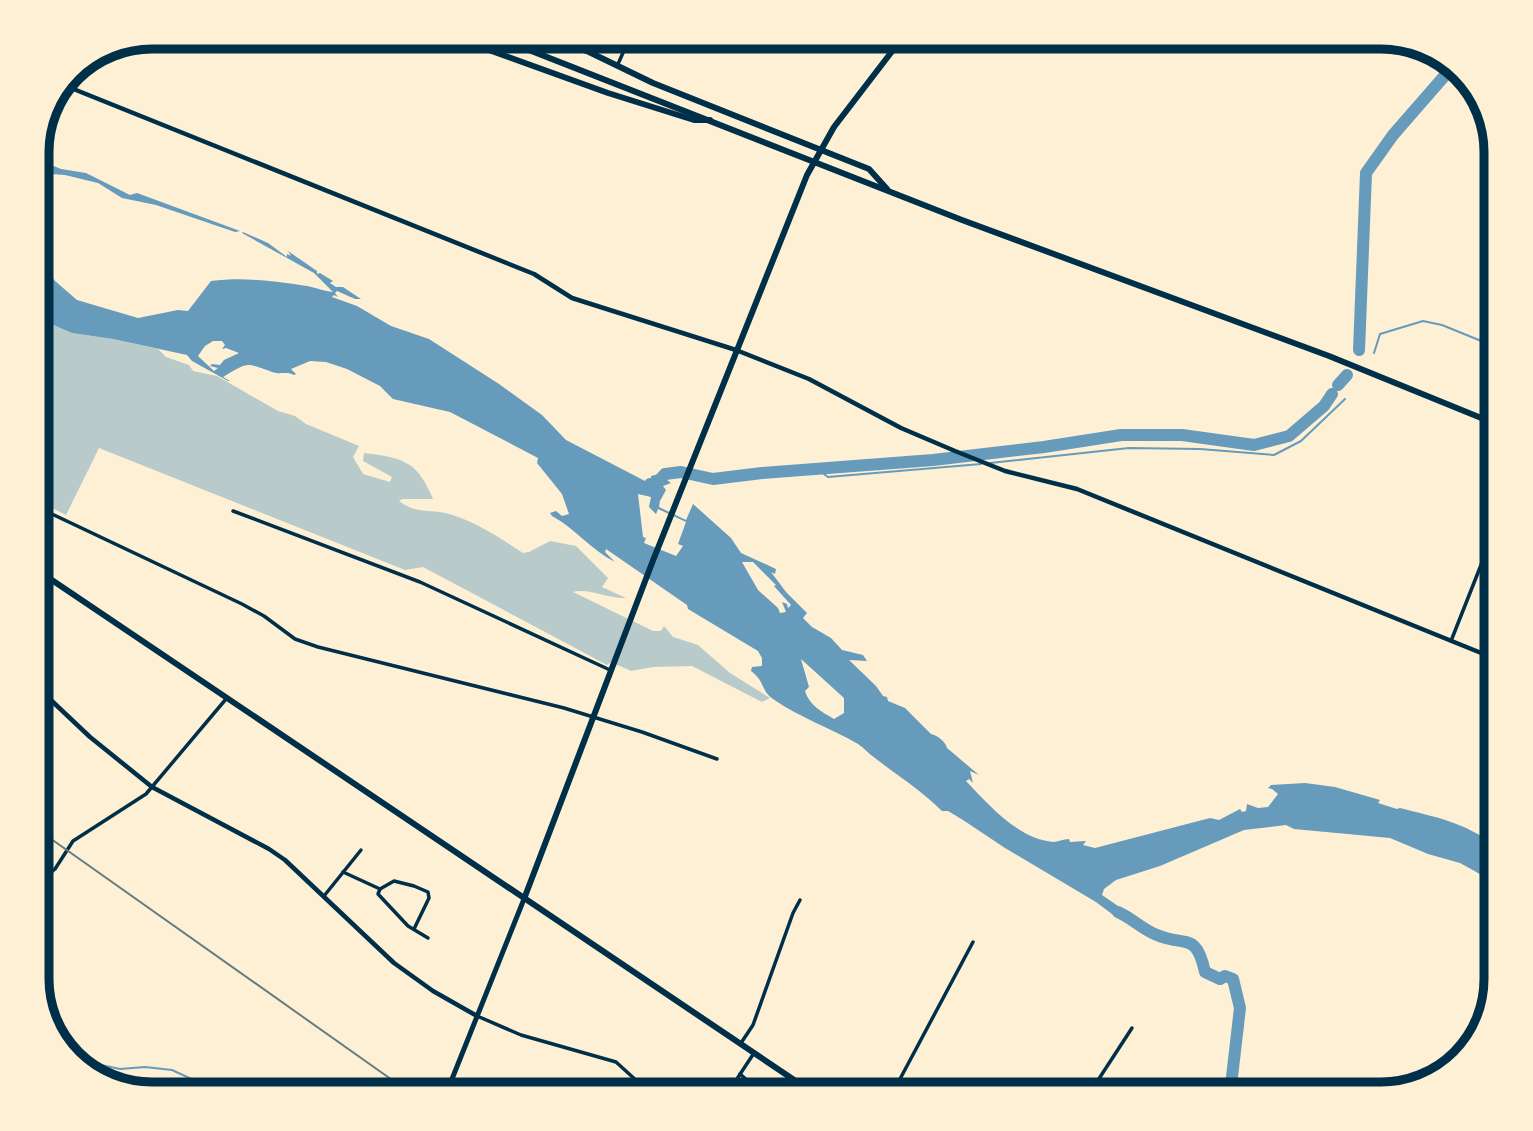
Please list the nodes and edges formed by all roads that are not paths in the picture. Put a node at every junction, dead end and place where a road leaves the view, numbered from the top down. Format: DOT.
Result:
graph roads {
  1 [pos="486,49"];
  2 [pos="527,49"];
  3 [pos="581,49"];
  4 [pos="625,49"];
  5 [pos="894,49"];
  6 [pos="618,66"];
  7 [pos="71,88"];
  8 [pos="712,120"];
  9 [pos="820,148"];
  10 [pos="813,160"];
  11 [pos="888,190"];
  12 [pos="736,351"];
  13 [pos="1484,419"];
  14 [pos="233,511"];
  15 [pos="49,513"];
  16 [pos="1484,557"];
  17 [pos="49,578"];
  18 [pos="1451,641"];
  19 [pos="1484,654"];
  20 [pos="611,668"];
  21 [pos="49,698"];
  22 [pos="226,699"];
  23 [pos="593,716"];
  24 [pos="718,759"];
  25 [pos="152,787"];
  26 [pos="362,850"];
  27 [pos="343,873"];
  28 [pos="49,874"];
  29 [pos="380,888"];
  30 [pos="324,896"];
  31 [pos="524,899"];
  32 [pos="800,900"];
  33 [pos="414,929"];
  34 [pos="428,938"];
  35 [pos="973,942"];
  36 [pos="477,1016"];
  37 [pos="1132,1028"];
  38 [pos="740,1045"];
  39 [pos="754,1054"];
  40 [pos="740,1074"];
  41 [pos="451,1082"];
  42 [pos="638,1082"];
  43 [pos="735,1082"];
  44 [pos="749,1082"];
  45 [pos="797,1082"];
  46 [pos="898,1082"];
  47 [pos="1097,1082"];
  1 -- 8 [label="main road"];
  2 -- 8 [label="main road"];
  3 -- 6 [label="main road"];
  4 -- 6 [label="street"];
  5 -- 9 [label="main road"];
  6 -- 9 [label="main road"];
  7 -- 12 [label="street"];
  8 -- 10 [label="main road"];
  9 -- 10 [label="main road"];
  9 -- 11 [label="main road"];
  10 -- 11 [label="main road"];
  10 -- 12 [label="main road"];
  11 -- 13 [label="main road"];
  12 -- 18 [label="street"];
  12 -- 20 [label="main road"];
  14 -- 20 [label="street"];
  15 -- 23 [label="street"];
  16 -- 18 [label="street"];
  17 -- 22 [label="main road"];
  18 -- 19 [label="street"];
  20 -- 23 [label="main road"];
  21 -- 25 [label="street"];
  22 -- 25 [label="street"];
  22 -- 31 [label="main road"];
  23 -- 24 [label="street"];
  23 -- 31 [label="main road"];
  25 -- 28 [label="street"];
  25 -- 30 [label="street"];
  26 -- 27 [label="street"];
  27 -- 29 [label="street"];
  27 -- 30 [label="street"];
  29 -- 33 [label="street"];
  29 -- 33 [label="street"];
  30 -- 36 [label="street"];
  31 -- 36 [label="main road"];
  31 -- 38 [label="main road"];
  32 -- 38 [label="street"];
  33 -- 34 [label="street"];
  35 -- 46 [label="street"];
  36 -- 41 [label="main road"];
  36 -- 42 [label="street"];
  37 -- 47 [label="street"];
  38 -- 39 [label="main road"];
  39 -- 40 [label="street"];
  39 -- 45 [label="main road"];
  40 -- 43 [label="street"];
  40 -- 44 [label="street"];
}
